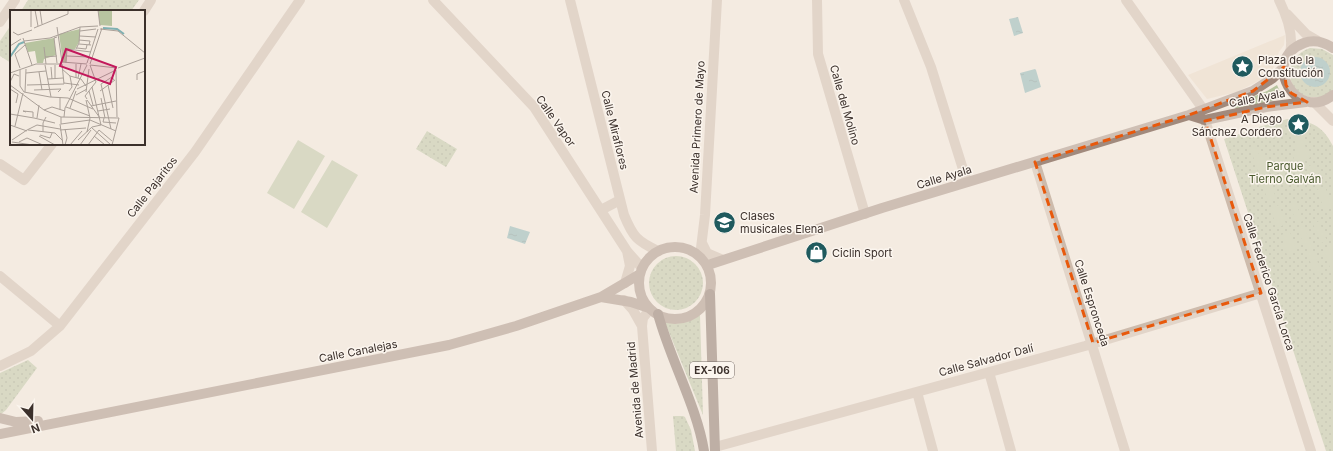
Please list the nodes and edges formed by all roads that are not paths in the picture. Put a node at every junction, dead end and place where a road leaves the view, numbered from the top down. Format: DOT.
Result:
graph roads {
  1 [pos="15,0"];
  2 [pos="151,0"];
  3 [pos="300,0"];
  4 [pos="433,0"];
  5 [pos="570,0"];
  6 [pos="717,0"];
  7 [pos="817,0"];
  8 [pos="904,0"];
  9 [pos="1126,0"];
  10 [pos="1279,0"];
  11 [pos="145,10"];
  12 [pos="1285,11"];
  13 [pos="0,22"];
  14 [pos="1318,41"];
  15 [pos="1333,48"];
  16 [pos="1290,53"];
  17 [pos="1284,67"];
  18 [pos="1333,95"];
  19 [pos="1311,102"];
  20 [pos="1203,109"];
  21 [pos="1189,115"];
  22 [pos="1205,120"];
  23 [pos="1333,121"];
  24 [pos="51,145"];
  25 [pos="1035,162"];
  26 [pos="0,164"];
  27 [pos="967,182"];
  28 [pos="620,200"];
  29 [pos="601,210"];
  30 [pos="865,214"];
  31 [pos="702,243"];
  32 [pos="627,251"];
  33 [pos="658,251"];
  34 [pos="700,256"];
  35 [pos="721,259"];
  36 [pos="708,265"];
  37 [pos="641,271"];
  38 [pos="0,276"];
  39 [pos="625,283"];
  40 [pos="1261,293"];
  41 [pos="710,294"];
  42 [pos="601,297"];
  43 [pos="624,300"];
  44 [pos="652,310"];
  45 [pos="60,326"];
  46 [pos="642,326"];
  47 [pos="1093,343"];
  48 [pos="0,366"];
  49 [pos="989,372"];
  50 [pos="917,392"];
  51 [pos="0,418"];
  52 [pos="70,420"];
  53 [pos="0,434"];
  54 [pos="715,449"];
  55 [pos="652,451"];
  56 [pos="704,451"];
  57 [pos="933,451"];
  58 [pos="1011,451"];
  59 [pos="1125,451"];
  60 [pos="1311,451"];
  1 -- 13 [label="street"];
  2 -- 11 [label="street"];
  3 -- 45 [label="street, Calle Pajaritos"];
  4 -- 29 [label="street, Calle Vapor"];
  5 -- 28 [label="street, Calle Miraflores"];
  6 -- 31 [label="street, Avenida Primero de Mayo"];
  7 -- 30 [label="street, Calle del Molino"];
  8 -- 27 [label="street"];
  9 -- 20 [label="street"];
  10 -- 12 [label="street"];
  12 -- 14 [label="street"];
  12 -- 16 [label="street"];
  14 -- 15 [label="main road"];
  14 -- 16 [label="main road"];
  16 -- 17 [label="main road"];
  17 -- 19 [label="main road"];
  17 -- 20 [label="main road, Calle Ayala"];
  18 -- 19 [label="main road, Calle Ayala"];
  19 -- 22 [label="main road, Calle Ayala"];
  19 -- 23 [label="street"];
  20 -- 21 [label="main road, Calle Ayala"];
  21 -- 22 [label="main road, Calle Ayala"];
  21 -- 25 [label="main road, Calle Ayala"];
  22 -- 40 [label="street, Calle Federico García Lorca"];
  24 -- 26 [label="street"];
  25 -- 27 [label="main road, Calle Ayala"];
  25 -- 47 [label="street, Calle Espronceda"];
  27 -- 30 [label="main road, Calle Ayala"];
  28 -- 29 [label="street"];
  28 -- 33 [label="street, Calle Miraflores"];
  29 -- 32 [label="street, Calle Vapor"];
  30 -- 35 [label="main road, Calle Ayala"];
  31 -- 34 [label="street, Avenida Primero de Mayo"];
  31 -- 35 [label="street"];
  32 -- 37 [label="street, Calle Vapor"];
  32 -- 39 [label="street"];
  33 -- 34 [label="main road"];
  33 -- 37 [label="main road"];
  34 -- 36 [label="main road"];
  35 -- 36 [label="main road, Calle Ayala"];
  36 -- 41 [label="main road"];
  37 -- 39 [label="main road, Calle Canalejas"];
  37 -- 44 [label="main road"];
  38 -- 45 [label="street"];
  39 -- 42 [label="main road, Calle Canalejas"];
  40 -- 47 [label="street, Calle Salvador Dalí"];
  40 -- 60 [label="street, Calle Federico García Lorca"];
  41 -- 44 [label="main road"];
  41 -- 54 [label="main road, EX-106"];
  42 -- 43 [label="main road"];
  42 -- 52 [label="main road, Calle Canalejas"];
  43 -- 44 [label="main road"];
  43 -- 46 [label="street"];
  44 -- 46 [label="street"];
  44 -- 56 [label="main road, EX-106"];
  45 -- 48 [label="street, Calle Pajaritos"];
  46 -- 55 [label="street, Avenida de Madrid"];
  47 -- 49 [label="street, Calle Salvador Dalí"];
  47 -- 59 [label="street, Calle Espronceda"];
  49 -- 50 [label="street, Calle Salvador Dalí"];
  49 -- 58 [label="street"];
  50 -- 54 [label="street, Calle Salvador Dalí"];
  50 -- 57 [label="street"];
  51 -- 52 [label="main road, Calle Canalejas"];
  52 -- 53 [label="main road, Calle Canalejas"];
}
